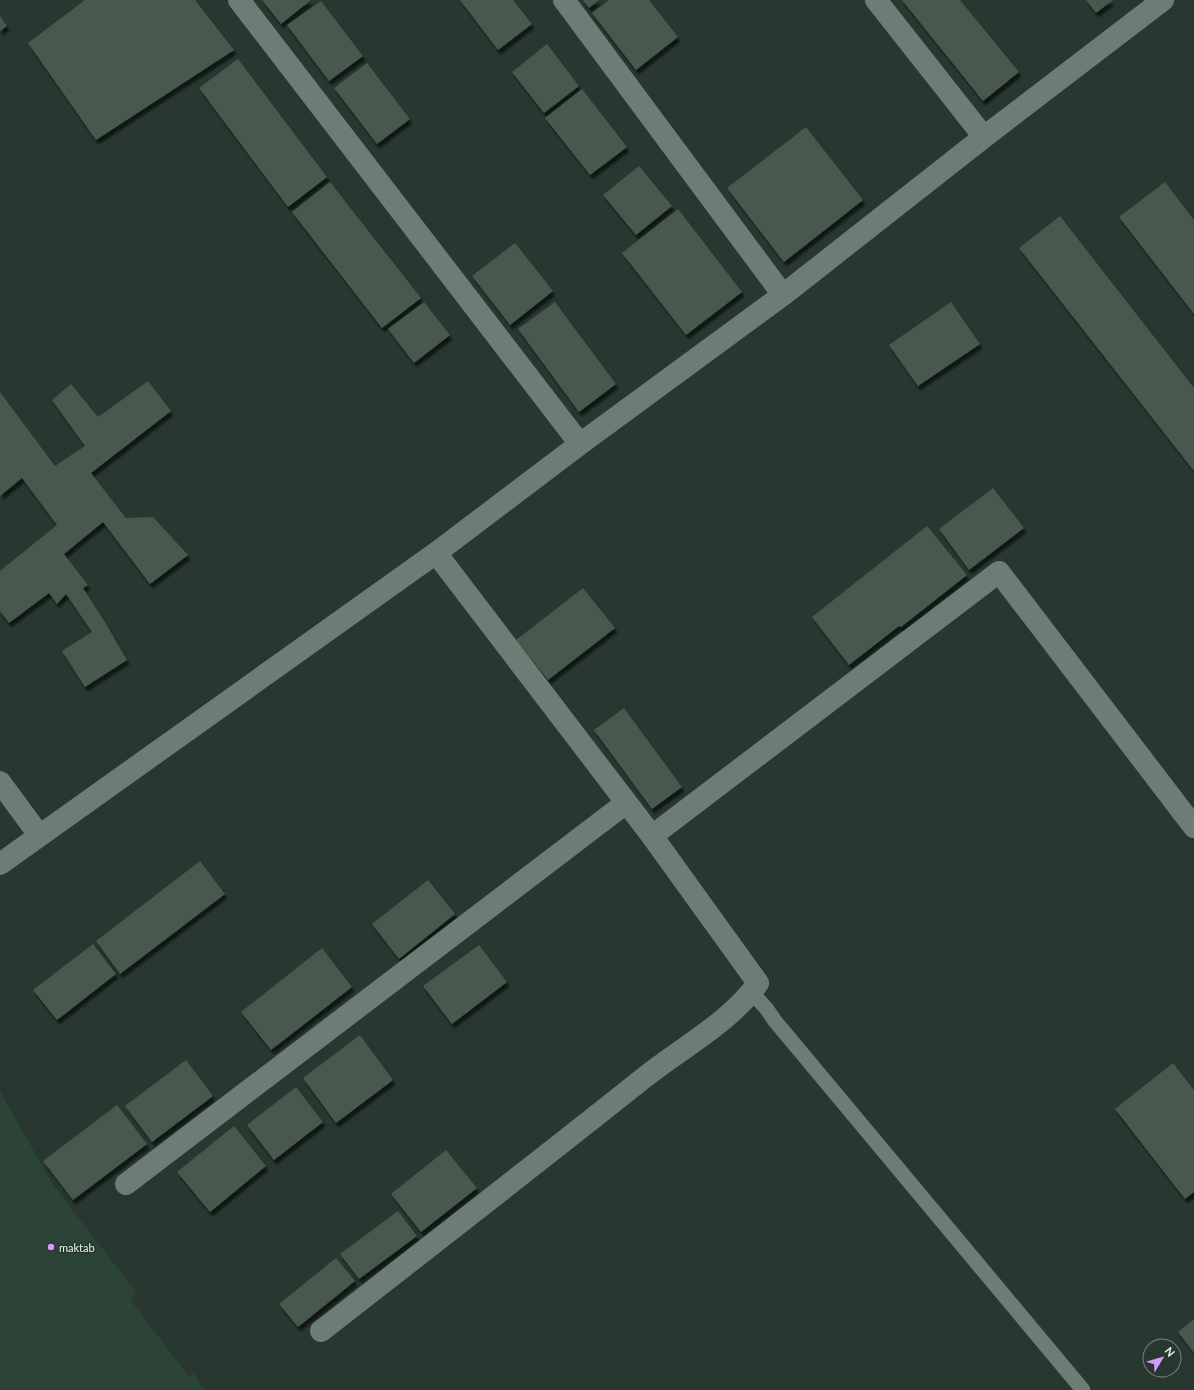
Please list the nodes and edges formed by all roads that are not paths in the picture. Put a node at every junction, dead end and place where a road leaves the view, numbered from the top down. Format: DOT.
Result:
graph roads {
  1 [pos="239,0"];
  2 [pos="564,0"];
  3 [pos="876,0"];
  4 [pos="1164,0"];
  5 [pos="984,137"];
  6 [pos="783,295"];
  7 [pos="580,444"];
  8 [pos="436,553"];
  9 [pos="0,782"];
  10 [pos="626,803"];
  11 [pos="1194,827"];
  12 [pos="39,835"];
  13 [pos="652,836"];
  14 [pos="0,864"];
  15 [pos="752,993"];
  16 [pos="126,1184"];
  17 [pos="321,1331"];
  18 [pos="1083,1390"];
  1 -- 7 [label="street"];
  2 -- 6 [label="street"];
  3 -- 5 [label="street"];
  4 -- 5 [label="street"];
  5 -- 6 [label="street"];
  6 -- 7 [label="street"];
  7 -- 8 [label="street"];
  8 -- 10 [label="street"];
  8 -- 12 [label="street"];
  9 -- 12 [label="street"];
  10 -- 13 [label="street"];
  10 -- 16 [label="street"];
  11 -- 13 [label="street"];
  12 -- 14 [label="street"];
  13 -- 15 [label="street"];
  15 -- 17 [label="street"];
  15 -- 18 [label="lane"];
}
